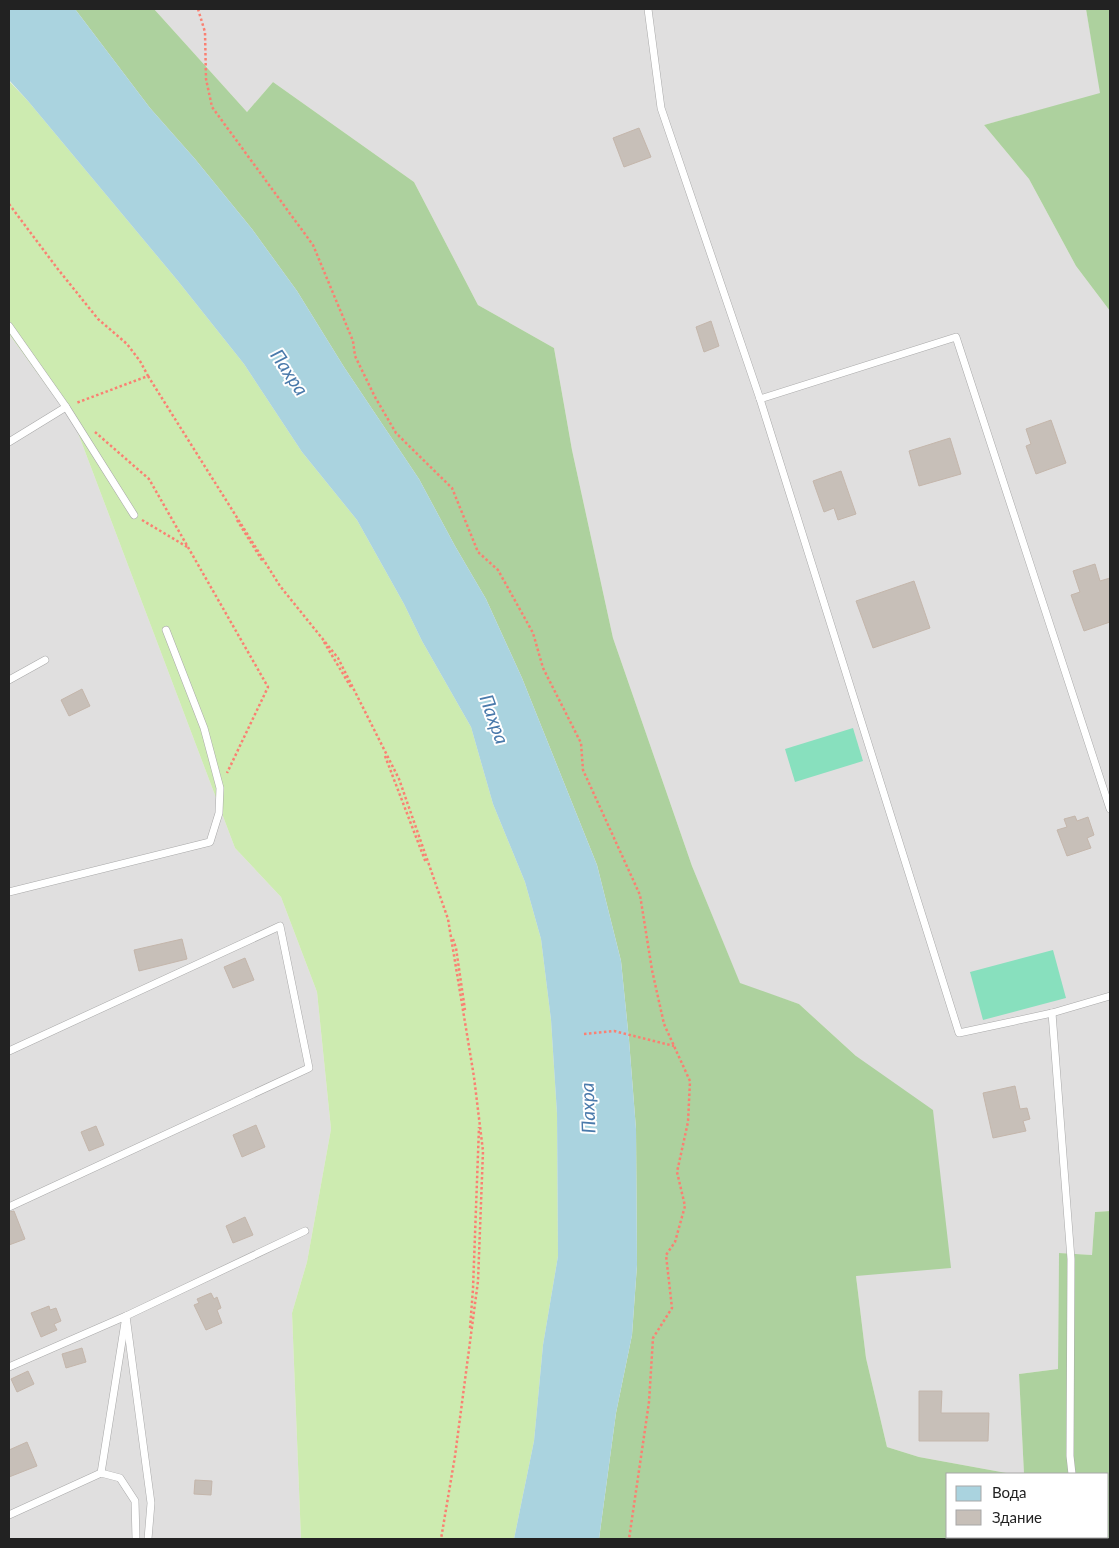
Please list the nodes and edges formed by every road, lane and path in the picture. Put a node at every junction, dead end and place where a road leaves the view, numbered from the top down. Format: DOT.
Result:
graph roads {
  1 [pos="198,9"];
  2 [pos="648,9"];
  3 [pos="9,204"];
  4 [pos="9,326"];
  5 [pos="148,376"];
  6 [pos="760,399"];
  7 [pos="66,407"];
  8 [pos="94,431"];
  9 [pos="9,442"];
  10 [pos="134,515"];
  11 [pos="189,548"];
  12 [pos="166,630"];
  13 [pos="45,660"];
  14 [pos="9,680"];
  15 [pos="220,788"];
  16 [pos="1110,809"];
  17 [pos="9,892"];
  18 [pos="1110,996"];
  19 [pos="1052,1013"];
  20 [pos="584,1034"];
  21 [pos="674,1046"];
  22 [pos="9,1051"];
  23 [pos="9,1207"];
  24 [pos="305,1231"];
  25 [pos="126,1316"];
  26 [pos="9,1367"];
  27 [pos="1072,1473"];
  28 [pos="101,1474"];
  29 [pos="9,1515"];
  30 [pos="136,1539"];
  31 [pos="148,1539"];
  32 [pos="440,1539"];
  33 [pos="629,1539"];
  1 -- 21 [label="path"];
  2 -- 6 [label="lane"];
  3 -- 5 [label="path"];
  4 -- 7 [label="lane"];
  5 -- 7 [label="path"];
  5 -- 32 [label="path"];
  6 -- 16 [label="lane"];
  6 -- 19 [label="lane"];
  7 -- 9 [label="lane"];
  7 -- 10 [label="lane"];
  8 -- 11 [label="path"];
  10 -- 11 [label="path"];
  11 -- 15 [label="path"];
  12 -- 15 [label="lane"];
  13 -- 14 [label="lane"];
  15 -- 17 [label="lane"];
  18 -- 19 [label="lane"];
  19 -- 27 [label="lane"];
  20 -- 21 [label="path"];
  21 -- 33 [label="path"];
  22 -- 23 [label="lane"];
  24 -- 25 [label="lane"];
  25 -- 26 [label="lane"];
  25 -- 28 [label="lane"];
  25 -- 31 [label="lane"];
  28 -- 29 [label="lane"];
  28 -- 30 [label="lane"];
}
